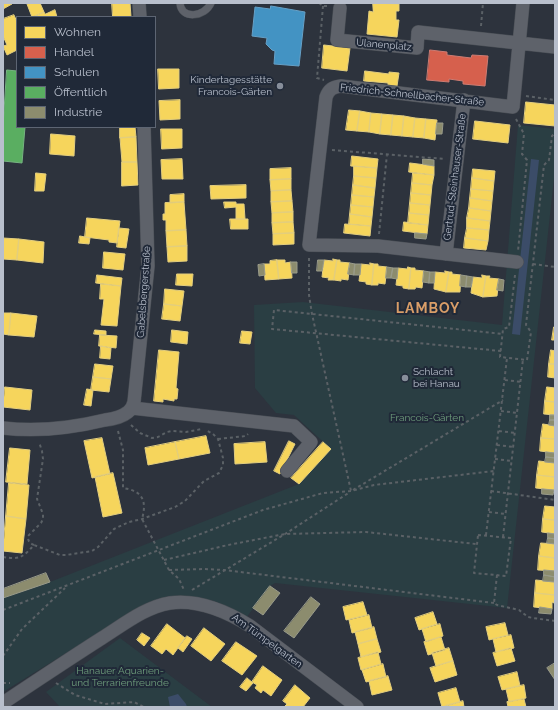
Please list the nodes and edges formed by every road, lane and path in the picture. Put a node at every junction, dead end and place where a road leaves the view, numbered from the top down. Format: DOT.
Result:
graph roads {
  1 [pos="139,3"];
  2 [pos="180,3"];
  3 [pos="210,3"];
  4 [pos="483,3"];
  5 [pos="523,3"];
  6 [pos="323,6"];
  7 [pos="340,8"];
  8 [pos="140,16"];
  9 [pos="480,38"];
  10 [pos="520,43"];
  11 [pos="555,47"];
  12 [pos="331,88"];
  13 [pos="515,95"];
  14 [pos="464,100"];
  15 [pos="555,100"];
  16 [pos="517,122"];
  17 [pos="144,128"];
  18 [pos="555,133"];
  19 [pos="524,134"];
  20 [pos="552,136"];
  21 [pos="319,149"];
  22 [pos="387,154"];
  23 [pos="457,160"];
  24 [pos="309,245"];
  25 [pos="378,246"];
  26 [pos="446,254"];
  27 [pos="517,262"];
  28 [pos="533,264"];
  29 [pos="555,266"];
  30 [pos="312,314"];
  31 [pos="316,333"];
  32 [pos="503,334"];
  33 [pos="501,350"];
  34 [pos="508,358"];
  35 [pos="523,359"];
  36 [pos="505,380"];
  37 [pos="521,382"];
  38 [pos="503,400"];
  39 [pos="501,411"];
  40 [pos="517,413"];
  41 [pos="124,414"];
  42 [pos="256,422"];
  43 [pos="3,428"];
  44 [pos="30,430"];
  45 [pos="499,431"];
  46 [pos="515,433"];
  47 [pos="218,439"];
  48 [pos="497,445"];
  49 [pos="513,447"];
  50 [pos="495,459"];
  51 [pos="512,461"];
  52 [pos="287,471"];
  53 [pos="494,471"];
  54 [pos="491,491"];
  55 [pos="351,492"];
  56 [pos="508,493"];
  57 [pos="555,500"];
  58 [pos="489,512"];
  59 [pos="505,514"];
  60 [pos="142,519"];
  61 [pos="285,534"];
  62 [pos="486,535"];
  63 [pos="503,537"];
  64 [pos="476,544"];
  65 [pos="34,545"];
  66 [pos="159,551"];
  67 [pos="3,557"];
  68 [pos="164,560"];
  69 [pos="169,570"];
  70 [pos="224,570"];
  71 [pos="497,575"];
  72 [pos="66,587"];
  73 [pos="494,603"];
  74 [pos="3,610"];
  75 [pos="555,621"];
  76 [pos="3,656"];
  77 [pos="58,685"];
  78 [pos="3,703"];
  79 [pos="144,707"];
  80 [pos="357,707"];
  1 -- 8 [label="street"];
  2 -- 3 [label="lane"];
  4 -- 9 [label="path"];
  5 -- 10 [label="street"];
  6 -- 12 [label="path"];
  7 -- 9 [label="street, Ulanenplatz"];
  9 -- 10 [label="street, Ulanenplatz"];
  10 -- 11 [label="street, Ulanenplatz"];
  10 -- 13 [label="street"];
  12 -- 14 [label="street, Friedrich-Schnellbacher-Straße"];
  12 -- 21 [label="street, Friedrich-Schnellbacher-Straße"];
  13 -- 14 [label="street, Friedrich-Schnellbacher-Straße"];
  13 -- 15 [label="path"];
  14 -- 23 [label="street, Gertrud-Steinhauser-Straße"];
  16 -- 19 [label="path"];
  17 -- 41 [label="street, Gabelsbergerstraße"];
  18 -- 20 [label="path"];
  21 -- 22 [label="path"];
  21 -- 24 [label="street, Friedrich-Schnellbacher-Straße"];
  22 -- 23 [label="path"];
  22 -- 25 [label="path"];
  23 -- 26 [label="street, Gertrud-Steinhauser-Straße"];
  24 -- 25 [label="street"];
  24 -- 30 [label="path"];
  25 -- 26 [label="street"];
  26 -- 27 [label="street"];
  28 -- 29 [label="path"];
  30 -- 31 [label="path"];
  30 -- 31 [label="path"];
  30 -- 32 [label="path"];
  31 -- 33 [label="path"];
  31 -- 55 [label="path"];
  34 -- 36 [label="path"];
  35 -- 37 [label="path"];
  36 -- 37 [label="path"];
  36 -- 38 [label="path"];
  37 -- 40 [label="path"];
  38 -- 39 [label="path"];
  38 -- 55 [label="path"];
  39 -- 40 [label="path"];
  39 -- 45 [label="path"];
  40 -- 46 [label="path"];
  41 -- 42 [label="street"];
  41 -- 44 [label="street"];
  41 -- 47 [label="path"];
  41 -- 60 [label="path"];
  42 -- 47 [label="path"];
  42 -- 52 [label="street"];
  43 -- 44 [label="street"];
  44 -- 65 [label="path"];
  45 -- 46 [label="path"];
  45 -- 48 [label="path"];
  46 -- 49 [label="path"];
  47 -- 60 [label="path"];
  48 -- 49 [label="path"];
  48 -- 50 [label="path"];
  49 -- 51 [label="path"];
  50 -- 51 [label="path"];
  50 -- 53 [label="path"];
  51 -- 56 [label="path"];
  53 -- 54 [label="path"];
  53 -- 55 [label="path"];
  54 -- 56 [label="path"];
  54 -- 58 [label="path"];
  55 -- 61 [label="path"];
  55 -- 66 [label="path"];
  56 -- 57 [label="path"];
  56 -- 59 [label="path"];
  58 -- 59 [label="path"];
  58 -- 62 [label="path"];
  59 -- 63 [label="path"];
  60 -- 65 [label="path"];
  60 -- 66 [label="path"];
  61 -- 64 [label="path"];
  61 -- 68 [label="path"];
  61 -- 70 [label="path"];
  62 -- 63 [label="path"];
  62 -- 64 [label="path"];
  63 -- 71 [label="path"];
  64 -- 71 [label="path"];
  65 -- 67 [label="path"];
  66 -- 68 [label="path"];
  66 -- 72 [label="path"];
  68 -- 69 [label="path"];
  69 -- 70 [label="path"];
  69 -- 70 [label="path"];
  70 -- 73 [label="path"];
  71 -- 73 [label="path"];
  72 -- 74 [label="path"];
  72 -- 76 [label="path"];
  73 -- 75 [label="path"];
  77 -- 79 [label="path"];
  78 -- 80 [label="street, Am Tümpelgarten"];
}
